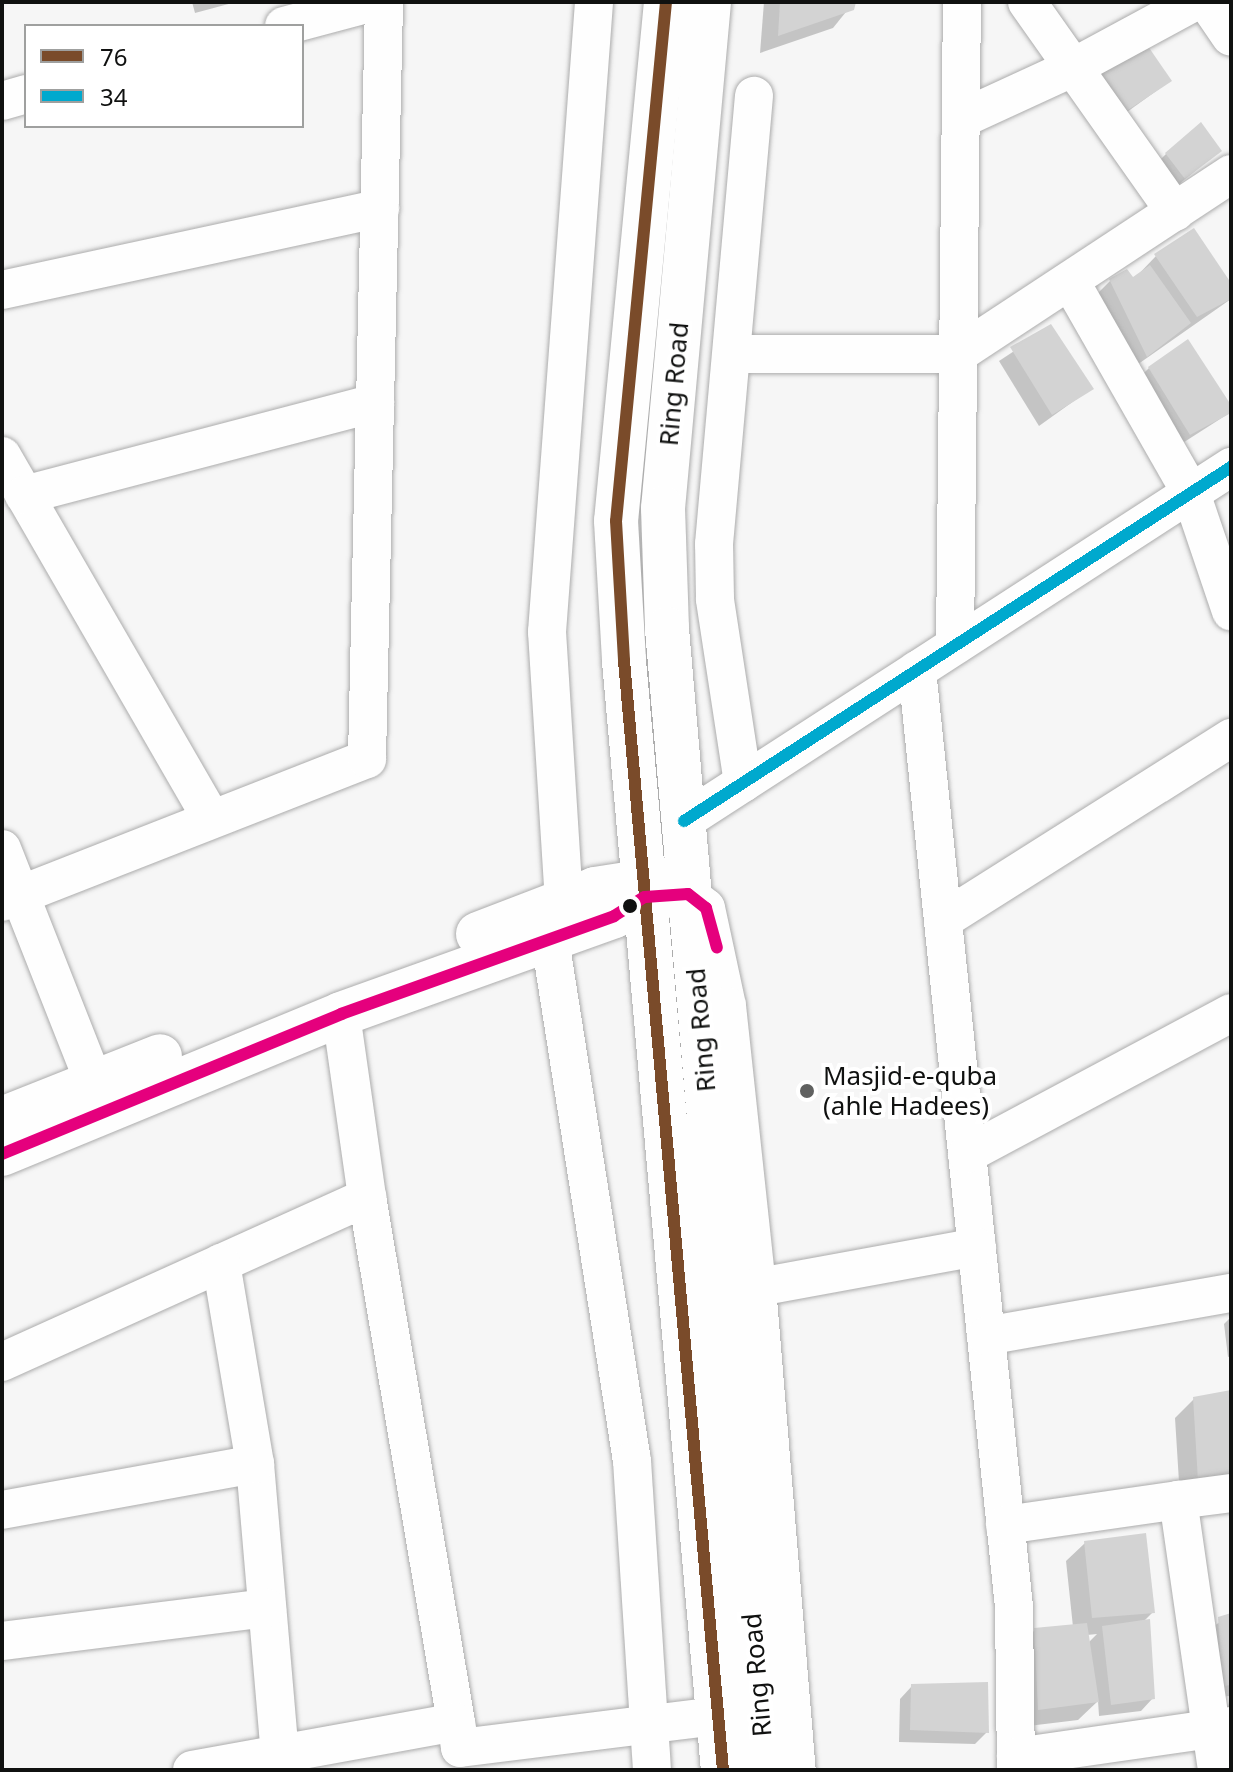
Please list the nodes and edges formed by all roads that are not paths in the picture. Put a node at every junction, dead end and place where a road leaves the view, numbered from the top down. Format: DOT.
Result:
graph roads {
  1 [pos="374,2"];
  2 [pos="384,2"];
  3 [pos="594,2"];
  4 [pos="666,2"];
  5 [pos="709,2"];
  6 [pos="962,2"];
  7 [pos="1027,2"];
  8 [pos="1194,2"];
  9 [pos="1207,2"];
  10 [pos="292,24"];
  11 [pos="1231,37"];
  12 [pos="1072,68"];
  13 [pos="24,95"];
  14 [pos="754,96"];
  15 [pos="2,101"];
  16 [pos="961,119"];
  17 [pos="1231,174"];
  18 [pos="380,208"];
  19 [pos="1175,212"];
  20 [pos="1070,281"];
  21 [pos="2,290"];
  22 [pos="732,354"];
  23 [pos="958,354"];
  24 [pos="375,403"];
  25 [pos="2,456"];
  26 [pos="1231,467"];
  27 [pos="1191,493"];
  28 [pos="24,495"];
  29 [pos="1231,611"];
  30 [pos="955,645"];
  31 [pos="917,670"];
  32 [pos="1231,738"];
  33 [pos="743,783"];
  34 [pos="212,819"];
  35 [pos="684,821"];
  36 [pos="2,849"];
  37 [pos="688,882"];
  38 [pos="645,890"];
  39 [pos="12,898"];
  40 [pos="943,920"];
  41 [pos="557,921"];
  42 [pos="1231,1013"];
  43 [pos="341,1014"];
  44 [pos="99,1096"];
  45 [pos="2,1119"];
  46 [pos="2,1154"];
  47 [pos="967,1154"];
  48 [pos="367,1197"];
  49 [pos="977,1247"];
  50 [pos="221,1263"];
  51 [pos="741,1290"];
  52 [pos="1231,1293"];
  53 [pos="986,1336"];
  54 [pos="2,1362"];
  55 [pos="255,1464"];
  56 [pos="1231,1493"];
  57 [pos="1178,1500"];
  58 [pos="2,1510"];
  59 [pos="1005,1525"];
  60 [pos="267,1608"];
  61 [pos="2,1641"];
  62 [pos="718,1716"];
  63 [pos="650,1725"];
  64 [pos="1221,1727"];
  65 [pos="474,1746"];
  66 [pos="280,1754"];
  67 [pos="1016,1763"];
  68 [pos="192,1770"];
  69 [pos="652,1770"];
  70 [pos="723,1770"];
  71 [pos="765,1770"];
  72 [pos="797,1770"];
  73 [pos="1217,1770"];
  1 -- 10 [label="street"];
  2 -- 18 [label="street"];
  3 -- 41 [label="street"];
  4 -- 38 [label="main road, Ring Road"];
  5 -- 35 [label="main road, Ring Road"];
  6 -- 16 [label="street"];
  7 -- 12 [label="street"];
  8 -- 12 [label="street"];
  9 -- 11 [label="street"];
  12 -- 16 [label="street"];
  12 -- 19 [label="street"];
  13 -- 15 [label="street"];
  14 -- 22 [label="street"];
  16 -- 23 [label="street"];
  17 -- 19 [label="street"];
  18 -- 21 [label="street"];
  18 -- 24 [label="street"];
  19 -- 20 [label="street"];
  20 -- 23 [label="street"];
  20 -- 27 [label="street"];
  22 -- 23 [label="street"];
  22 -- 33 [label="street"];
  23 -- 30 [label="street"];
  24 -- 28 [label="street"];
  24 -- 34 [label="street"];
  25 -- 28 [label="street"];
  26 -- 27 [label="street"];
  27 -- 29 [label="street"];
  27 -- 30 [label="street"];
  28 -- 34 [label="street"];
  30 -- 31 [label="street"];
  31 -- 33 [label="street"];
  31 -- 40 [label="street"];
  32 -- 40 [label="street"];
  33 -- 35 [label="street"];
  34 -- 39 [label="street"];
  35 -- 37 [label="main road, Ring Road"];
  36 -- 39 [label="street"];
  37 -- 38 [label="main road"];
  37 -- 51 [label="main road, Ring Road"];
  38 -- 41 [label="main road"];
  38 -- 62 [label="main road, Ring Road"];
  39 -- 44 [label="street"];
  40 -- 47 [label="street"];
  41 -- 43 [label="main road"];
  41 -- 44 [label="main road"];
  41 -- 63 [label="street"];
  42 -- 47 [label="street"];
  43 -- 44 [label="main road"];
  43 -- 48 [label="street"];
  44 -- 45 [label="main road"];
  44 -- 46 [label="main road"];
  47 -- 49 [label="street"];
  48 -- 50 [label="street"];
  48 -- 65 [label="street"];
  49 -- 51 [label="street"];
  49 -- 53 [label="street"];
  50 -- 54 [label="street"];
  50 -- 55 [label="street"];
  51 -- 71 [label="main road, Ring Road"];
  51 -- 72 [label="street"];
  52 -- 53 [label="street"];
  53 -- 59 [label="street"];
  55 -- 58 [label="street"];
  55 -- 60 [label="street"];
  56 -- 57 [label="street"];
  57 -- 59 [label="street"];
  57 -- 64 [label="street"];
  59 -- 67 [label="street"];
  60 -- 61 [label="street"];
  60 -- 66 [label="street"];
  62 -- 63 [label="street"];
  62 -- 70 [label="main road, Ring Road"];
  63 -- 65 [label="street"];
  63 -- 69 [label="street"];
  64 -- 67 [label="street"];
  64 -- 73 [label="street"];
  65 -- 66 [label="street"];
  66 -- 68 [label="street"];
}
